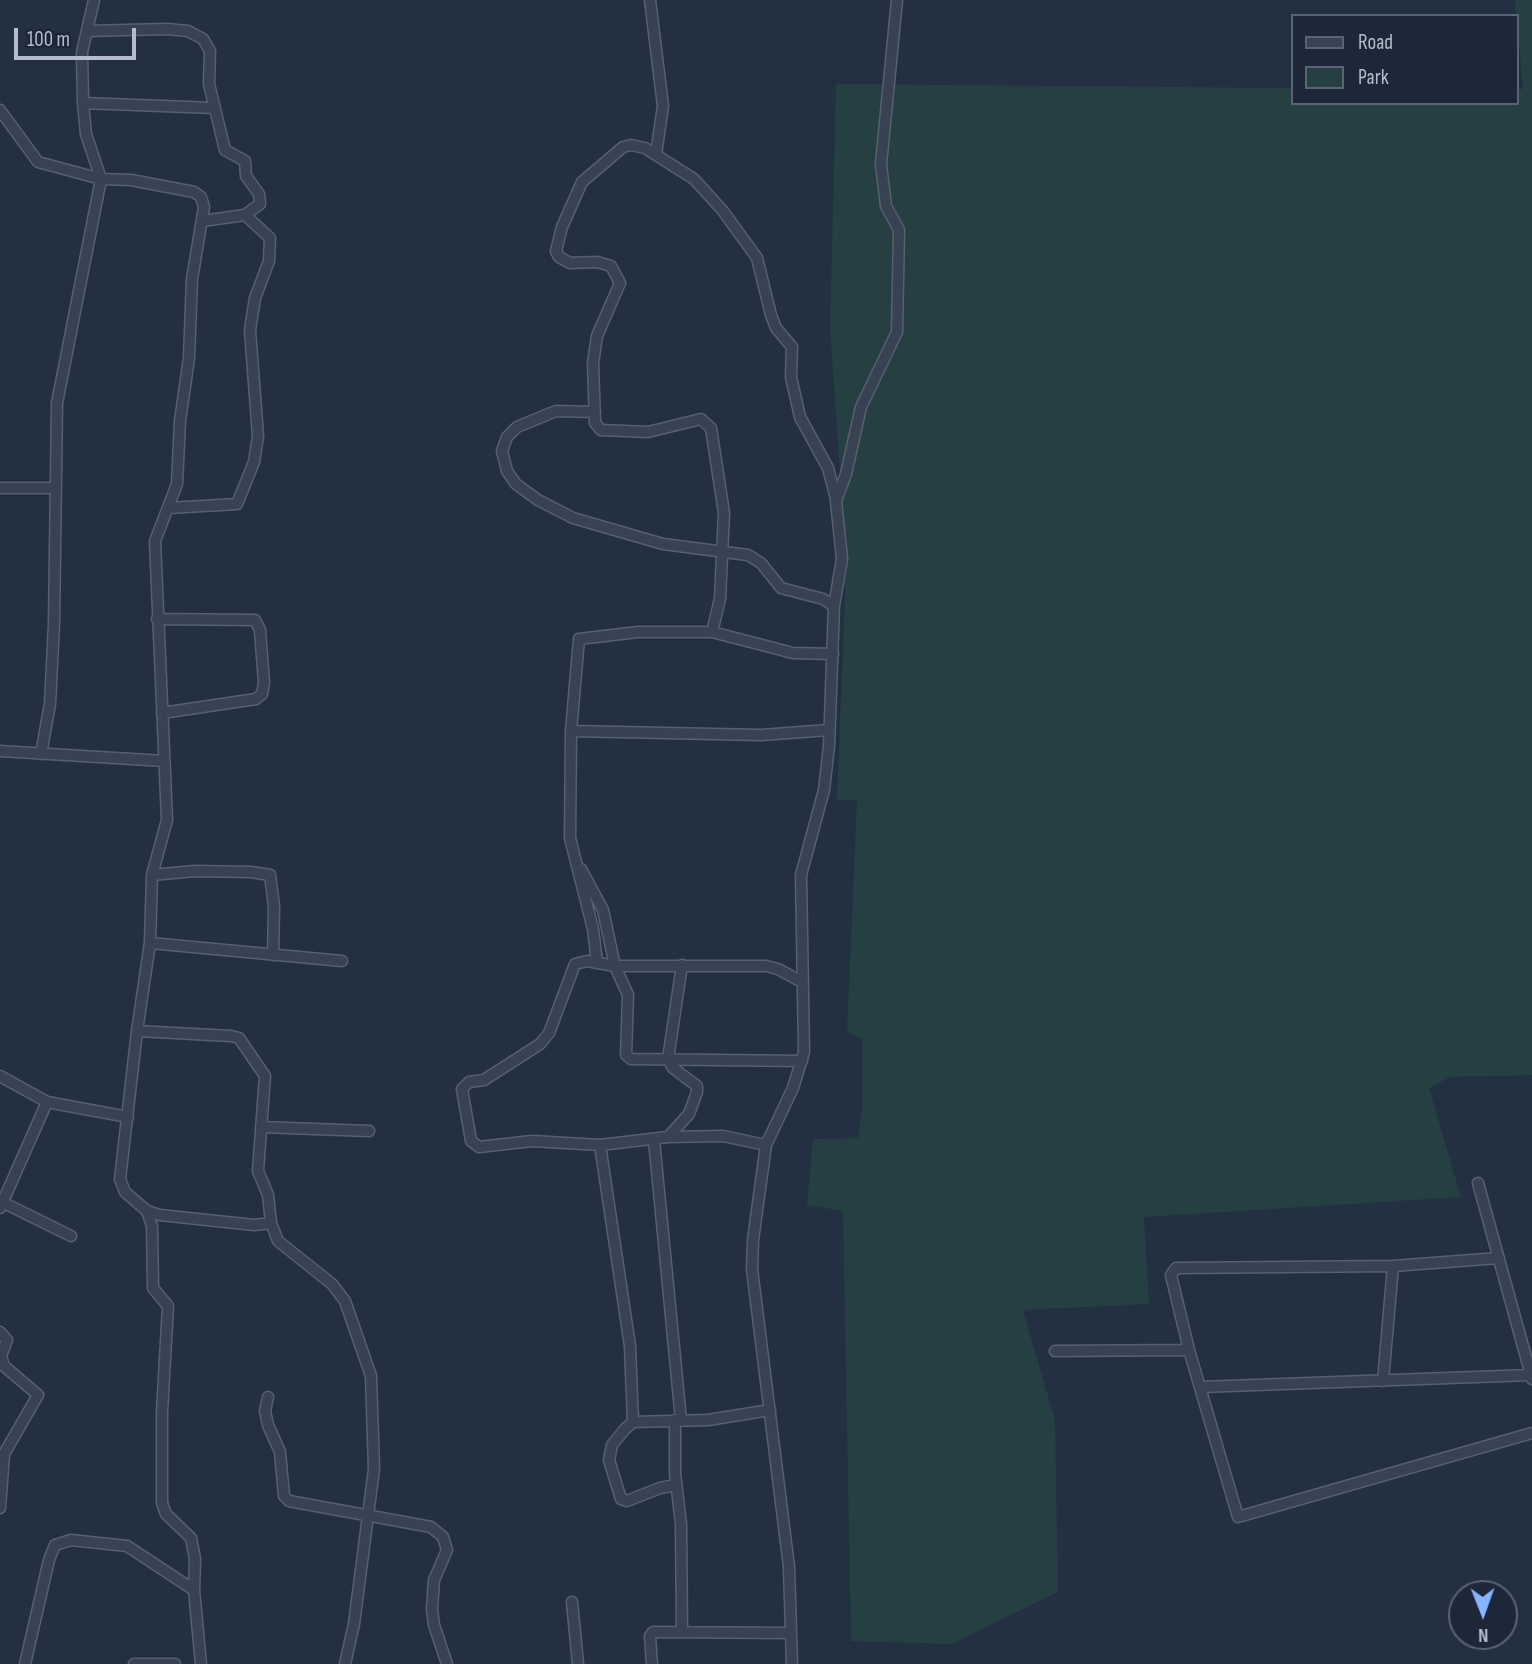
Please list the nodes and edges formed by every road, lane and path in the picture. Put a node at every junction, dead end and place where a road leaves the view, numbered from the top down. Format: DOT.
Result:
graph roads {
  1 [pos="94,0"];
  2 [pos="650,0"];
  3 [pos="897,0"];
  4 [pos="87,31"];
  5 [pos="83,103"];
  6 [pos="215,108"];
  7 [pos="0,110"];
  8 [pos="656,154"];
  9 [pos="102,180"];
  10 [pos="246,215"];
  11 [pos="202,221"];
  12 [pos="594,412"];
  13 [pos="0,488"];
  14 [pos="56,488"];
  15 [pos="836,500"];
  16 [pos="168,508"];
  17 [pos="723,552"];
  18 [pos="834,606"];
  19 [pos="157,619"];
  20 [pos="712,632"];
  21 [pos="833,654"];
  22 [pos="162,713"];
  23 [pos="829,730"];
  24 [pos="571,731"];
  25 [pos="0,751"];
  26 [pos="41,754"];
  27 [pos="164,761"];
  28 [pos="576,863"];
  29 [pos="152,875"];
  30 [pos="150,943"];
  31 [pos="273,955"];
  32 [pos="342,961"];
  33 [pos="597,962"];
  34 [pos="682,965"];
  35 [pos="615,966"];
  36 [pos="802,982"];
  37 [pos="137,1031"];
  38 [pos="668,1059"];
  39 [pos="802,1061"];
  40 [pos="0,1076"];
  41 [pos="47,1102"];
  42 [pos="128,1116"];
  43 [pos="261,1127"];
  44 [pos="369,1131"];
  45 [pos="668,1137"];
  46 [pos="654,1140"];
  47 [pos="600,1145"];
  48 [pos="766,1145"];
  49 [pos="1478,1183"];
  50 [pos="1,1204"];
  51 [pos="147,1211"];
  52 [pos="271,1223"];
  53 [pos="71,1236"];
  54 [pos="1499,1258"];
  55 [pos="1393,1266"];
  56 [pos="0,1332"];
  57 [pos="1527,1342"];
  58 [pos="1055,1350"];
  59 [pos="1189,1350"];
  60 [pos="1531,1378"];
  61 [pos="1383,1381"];
  62 [pos="1200,1387"];
  63 [pos="268,1397"];
  64 [pos="770,1410"];
  65 [pos="678,1420"];
  66 [pos="633,1422"];
  67 [pos="1532,1433"];
  68 [pos="676,1485"];
  69 [pos="0,1507"];
  70 [pos="368,1513"];
  71 [pos="194,1590"];
  72 [pos="572,1602"];
  73 [pos="682,1631"];
  74 [pos="791,1633"];
  75 [pos="25,1664"];
  76 [pos="134,1664"];
  77 [pos="174,1664"];
  78 [pos="201,1664"];
  79 [pos="345,1664"];
  80 [pos="447,1664"];
  81 [pos="578,1664"];
  82 [pos="652,1664"];
  83 [pos="792,1664"];
  1 -- 4 [label="street"];
  2 -- 8 [label="street"];
  3 -- 15 [label="street"];
  4 -- 5 [label="street"];
  4 -- 6 [label="street"];
  5 -- 6 [label="street"];
  5 -- 9 [label="street"];
  6 -- 10 [label="street"];
  7 -- 9 [label="street"];
  8 -- 12 [label="street"];
  8 -- 15 [label="street"];
  9 -- 11 [label="street"];
  9 -- 14 [label="street"];
  10 -- 11 [label="street"];
  10 -- 16 [label="street"];
  11 -- 16 [label="street"];
  12 -- 17 [label="street"];
  12 -- 17 [label="street"];
  13 -- 14 [label="street"];
  14 -- 26 [label="street"];
  15 -- 18 [label="street"];
  16 -- 19 [label="street"];
  17 -- 18 [label="street"];
  17 -- 20 [label="street"];
  18 -- 21 [label="street"];
  19 -- 22 [label="street"];
  19 -- 22 [label="street"];
  20 -- 21 [label="street"];
  20 -- 24 [label="street"];
  21 -- 23 [label="street"];
  22 -- 27 [label="street"];
  23 -- 24 [label="street"];
  23 -- 36 [label="street"];
  24 -- 28 [label="street"];
  25 -- 26 [label="street"];
  26 -- 27 [label="street"];
  27 -- 29 [label="street"];
  28 -- 33 [label="street"];
  28 -- 35 [label="street"];
  29 -- 30 [label="street"];
  29 -- 31 [label="street"];
  30 -- 31 [label="street"];
  30 -- 37 [label="street"];
  31 -- 32 [label="street"];
  33 -- 35 [label="street"];
  33 -- 47 [label="street"];
  34 -- 35 [label="street"];
  34 -- 36 [label="street"];
  34 -- 38 [label="street"];
  35 -- 38 [label="street"];
  36 -- 39 [label="street"];
  37 -- 42 [label="street"];
  37 -- 43 [label="street"];
  38 -- 39 [label="street"];
  38 -- 45 [label="street"];
  39 -- 48 [label="street"];
  40 -- 41 [label="street"];
  41 -- 42 [label="street"];
  41 -- 50 [label="street"];
  42 -- 51 [label="street"];
  43 -- 44 [label="street"];
  43 -- 52 [label="street"];
  45 -- 46 [label="street"];
  45 -- 48 [label="street"];
  46 -- 47 [label="street"];
  46 -- 65 [label="street"];
  47 -- 66 [label="street"];
  48 -- 64 [label="street"];
  49 -- 54 [label="street"];
  50 -- 53 [label="street"];
  51 -- 52 [label="street"];
  51 -- 71 [label="street"];
  52 -- 70 [label="street"];
  54 -- 55 [label="street"];
  54 -- 57 [label="street"];
  55 -- 59 [label="street"];
  55 -- 61 [label="street"];
  56 -- 69 [label="street"];
  57 -- 60 [label="street"];
  58 -- 59 [label="street"];
  59 -- 62 [label="street"];
  60 -- 61 [label="street"];
  61 -- 62 [label="street"];
  62 -- 67 [label="street"];
  63 -- 70 [label="street"];
  64 -- 65 [label="street"];
  64 -- 74 [label="street"];
  65 -- 66 [label="street"];
  65 -- 68 [label="street"];
  66 -- 68 [label="street"];
  68 -- 73 [label="street"];
  70 -- 79 [label="street"];
  70 -- 80 [label="street"];
  71 -- 75 [label="street"];
  71 -- 78 [label="street"];
  72 -- 81 [label="street"];
  73 -- 74 [label="street"];
  73 -- 82 [label="street"];
  74 -- 83 [label="street"];
  76 -- 77 [label="street"];
}
